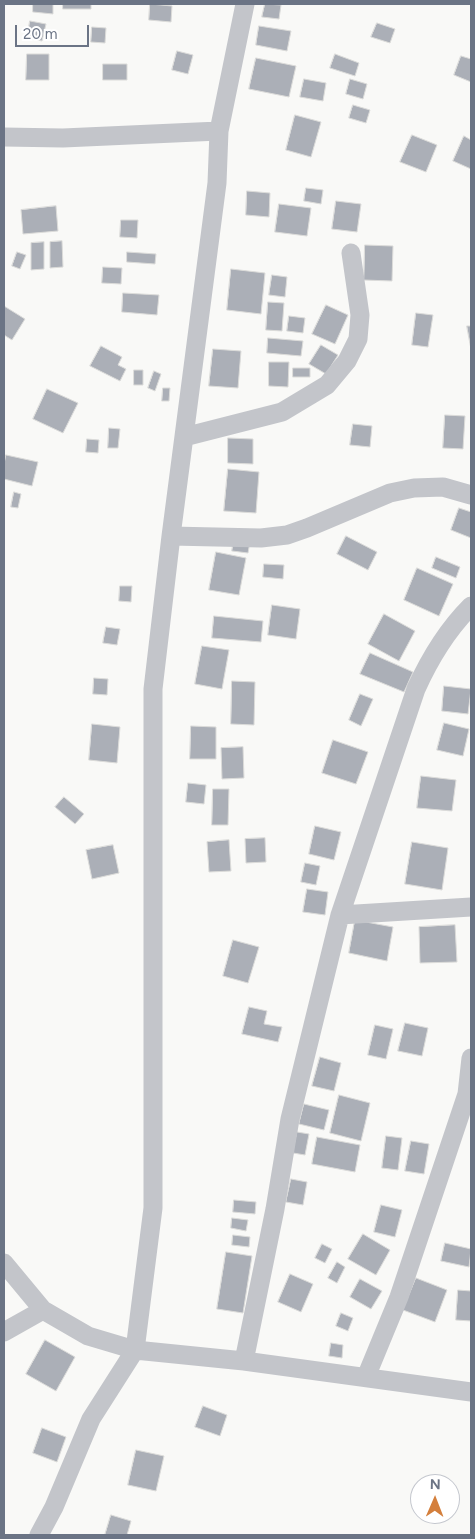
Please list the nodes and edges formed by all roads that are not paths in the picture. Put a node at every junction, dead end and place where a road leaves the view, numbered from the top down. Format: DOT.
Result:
graph roads {
  1 [pos="245,4"];
  2 [pos="219,130"];
  3 [pos="4,137"];
  4 [pos="350,253"];
  5 [pos="184,437"];
  6 [pos="471,495"];
  7 [pos="171,536"];
  8 [pos="471,606"];
  9 [pos="471,908"];
  10 [pos="340,915"];
  11 [pos="471,1058"];
  12 [pos="4,1263"];
  13 [pos="43,1310"];
  14 [pos="4,1332"];
  15 [pos="135,1350"];
  16 [pos="244,1361"];
  17 [pos="366,1377"];
  18 [pos="471,1392"];
  19 [pos="39,1535"];
  1 -- 2 [label="street"];
  2 -- 3 [label="street"];
  2 -- 5 [label="street"];
  4 -- 5 [label="street"];
  5 -- 7 [label="street"];
  6 -- 7 [label="street"];
  7 -- 15 [label="street"];
  8 -- 10 [label="street"];
  9 -- 10 [label="street"];
  10 -- 16 [label="street"];
  11 -- 17 [label="street"];
  12 -- 13 [label="street"];
  13 -- 14 [label="street"];
  13 -- 15 [label="street"];
  15 -- 16 [label="street"];
  15 -- 19 [label="street"];
  16 -- 17 [label="street"];
  17 -- 18 [label="street"];
}
